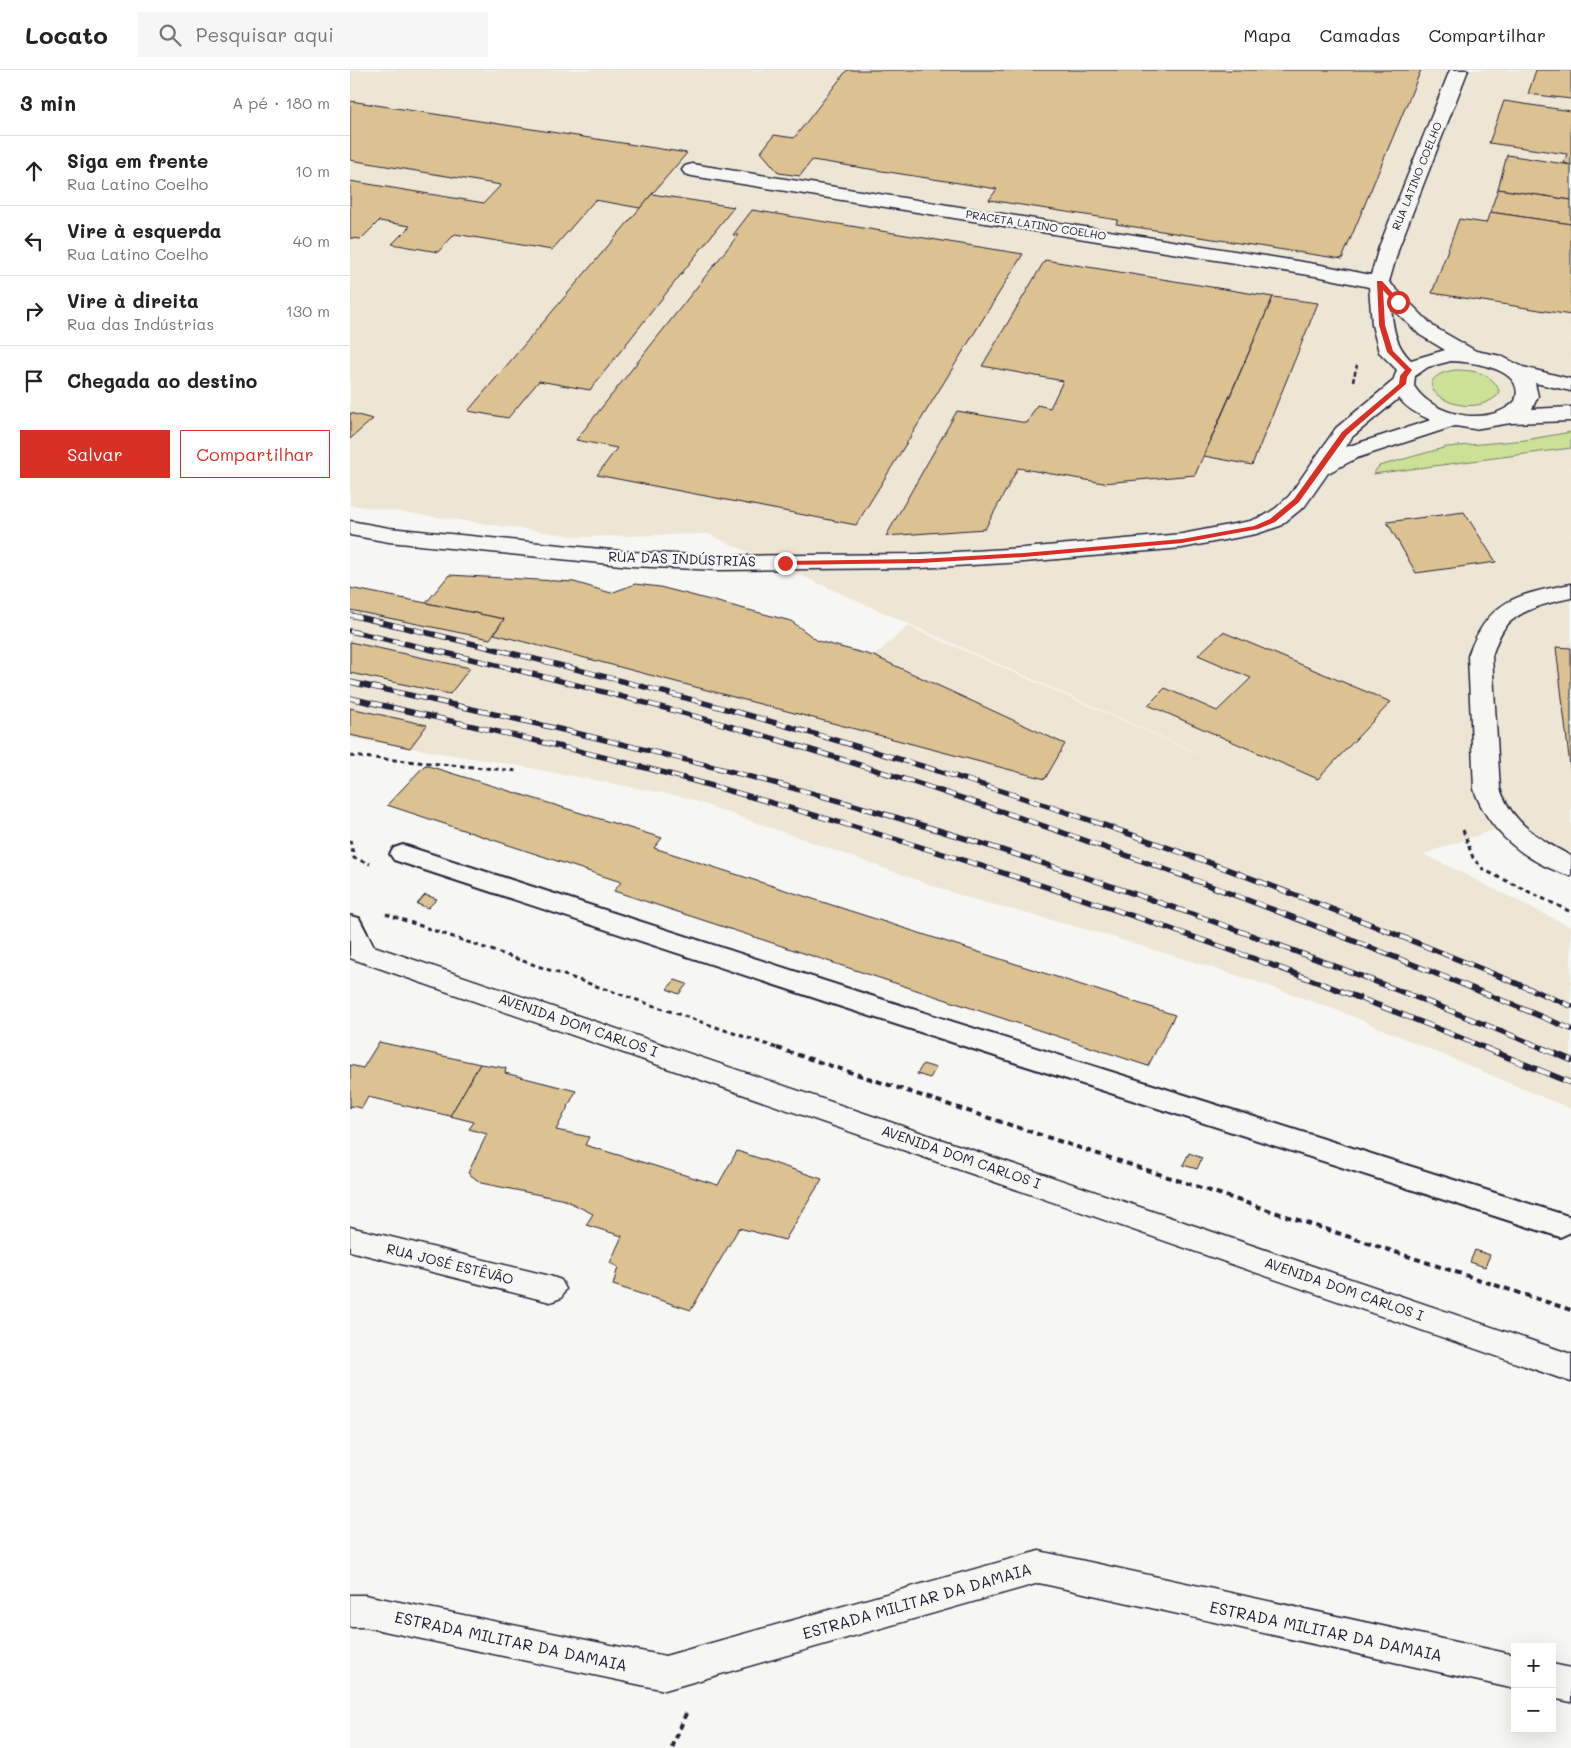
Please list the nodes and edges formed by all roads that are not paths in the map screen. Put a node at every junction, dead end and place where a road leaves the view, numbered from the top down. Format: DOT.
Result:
graph roads {
  1 [pos="1459,70"];
  2 [pos="692,170"];
  3 [pos="1380,283"];
  4 [pos="1470,356"];
  5 [pos="1515,372"];
  6 [pos="1406,377"];
  7 [pos="1571,385"];
  8 [pos="1571,414"];
  9 [pos="1510,416"];
  10 [pos="1453,420"];
  11 [pos="1320,470"];
  12 [pos="350,528"];
  13 [pos="1571,591"];
  14 [pos="403,854"];
  15 [pos="1571,867"];
  16 [pos="350,925"];
  17 [pos="356,950"];
  18 [pos="1560,1225"];
  19 [pos="350,1239"];
  20 [pos="550,1289"];
  21 [pos="1571,1368"];
  22 [pos="350,1611"];
  23 [pos="1511,1671"];
  24 [pos="1556,1682"];
  25 [pos="1571,1685"];
  1 -- 3 [label="street, RUA LATINO COELHO"];
  2 -- 3 [label="street, PRACETA LATINO COELHO"];
  3 -- 4 [label="street"];
  3 -- 6 [label="street, RUA LATINO COELHO"];
  4 -- 5 [label="street"];
  4 -- 6 [label="street, RUA DAS INDÚSTRIAS"];
  5 -- 7 [label="street"];
  5 -- 9 [label="street"];
  6 -- 10 [label="street, RUA LATINO COELHO"];
  6 -- 11 [label="street, RUA DAS INDÚSTRIAS"];
  8 -- 9 [label="street"];
  9 -- 10 [label="street"];
  10 -- 11 [label="street, RUA DAS INDÚSTRIAS"];
  11 -- 12 [label="street, RUA DAS INDÚSTRIAS"];
  13 -- 15 [label="street"];
  14 -- 18 [label="lane"];
  16 -- 17 [label="lane"];
  17 -- 21 [label="street, AVENIDA DOM CARLOS I"];
  19 -- 20 [label="street, RUA JOSÉ ESTÊVÃO"];
  22 -- 23 [label="street, ESTRADA MILITAR DA DAMAIA"];
  24 -- 25 [label="street"];
}
